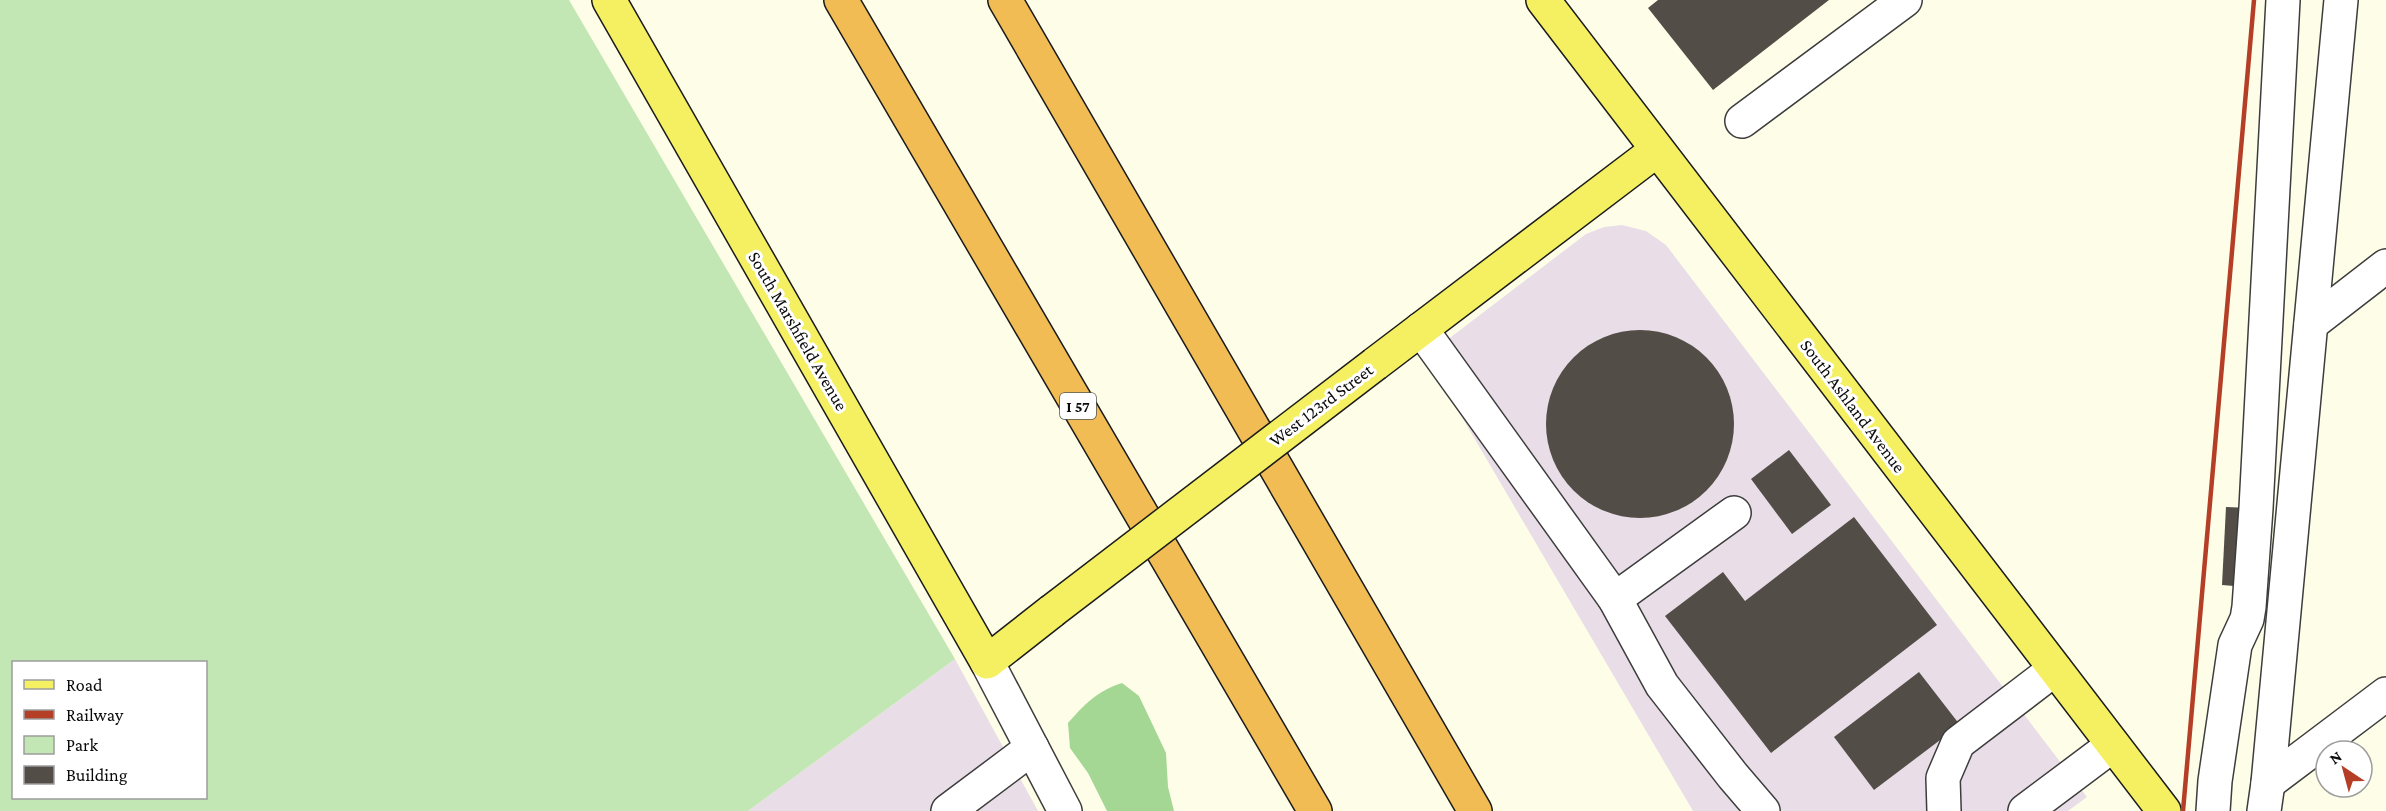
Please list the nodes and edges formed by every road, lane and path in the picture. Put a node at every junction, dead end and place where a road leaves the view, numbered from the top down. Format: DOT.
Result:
graph roads {
  1 [pos="609,0"];
  2 [pos="841,0"];
  3 [pos="1005,0"];
  4 [pos="1543,0"];
  5 [pos="1905,0"];
  6 [pos="2283,0"];
  7 [pos="2341,0"];
  8 [pos="1742,121"];
  9 [pos="1657,150"];
  10 [pos="2386,266"];
  11 [pos="2311,324"];
  12 [pos="1421,329"];
  13 [pos="1734,513"];
  14 [pos="1615,599"];
  15 [pos="987,662"];
  16 [pos="2055,669"];
  17 [pos="2386,694"];
  18 [pos="2113,745"];
  19 [pos="1032,748"];
  20 [pos="2266,797"];
  21 [pos="948,811"];
  22 [pos="1065,811"];
  23 [pos="1316,811"];
  24 [pos="1474,811"];
  25 [pos="1763,811"];
  26 [pos="1944,811"];
  27 [pos="2025,811"];
  28 [pos="2164,811"];
  29 [pos="2213,811"];
  1 -- 15 [label="main road, South Marshfield Avenue"];
  2 -- 23 [label="highway, I 57"];
  3 -- 24 [label="highway"];
  4 -- 9 [label="main road, South Ashland Avenue"];
  5 -- 8 [label="street"];
  6 -- 29 [label="street"];
  7 -- 11 [label="street"];
  9 -- 12 [label="main road, West 123rd Street"];
  9 -- 16 [label="main road, South Ashland Avenue"];
  10 -- 11 [label="street"];
  11 -- 20 [label="street"];
  12 -- 14 [label="street"];
  12 -- 15 [label="main road, West 123rd Street, bridge"];
  13 -- 14 [label="street"];
  14 -- 25 [label="street"];
  15 -- 19 [label="street"];
  16 -- 18 [label="main road, South Ashland Avenue"];
  16 -- 26 [label="street"];
  17 -- 20 [label="street"];
  18 -- 27 [label="street"];
  18 -- 28 [label="main road, South Ashland Avenue"];
  19 -- 21 [label="street"];
  19 -- 22 [label="street"];
}
